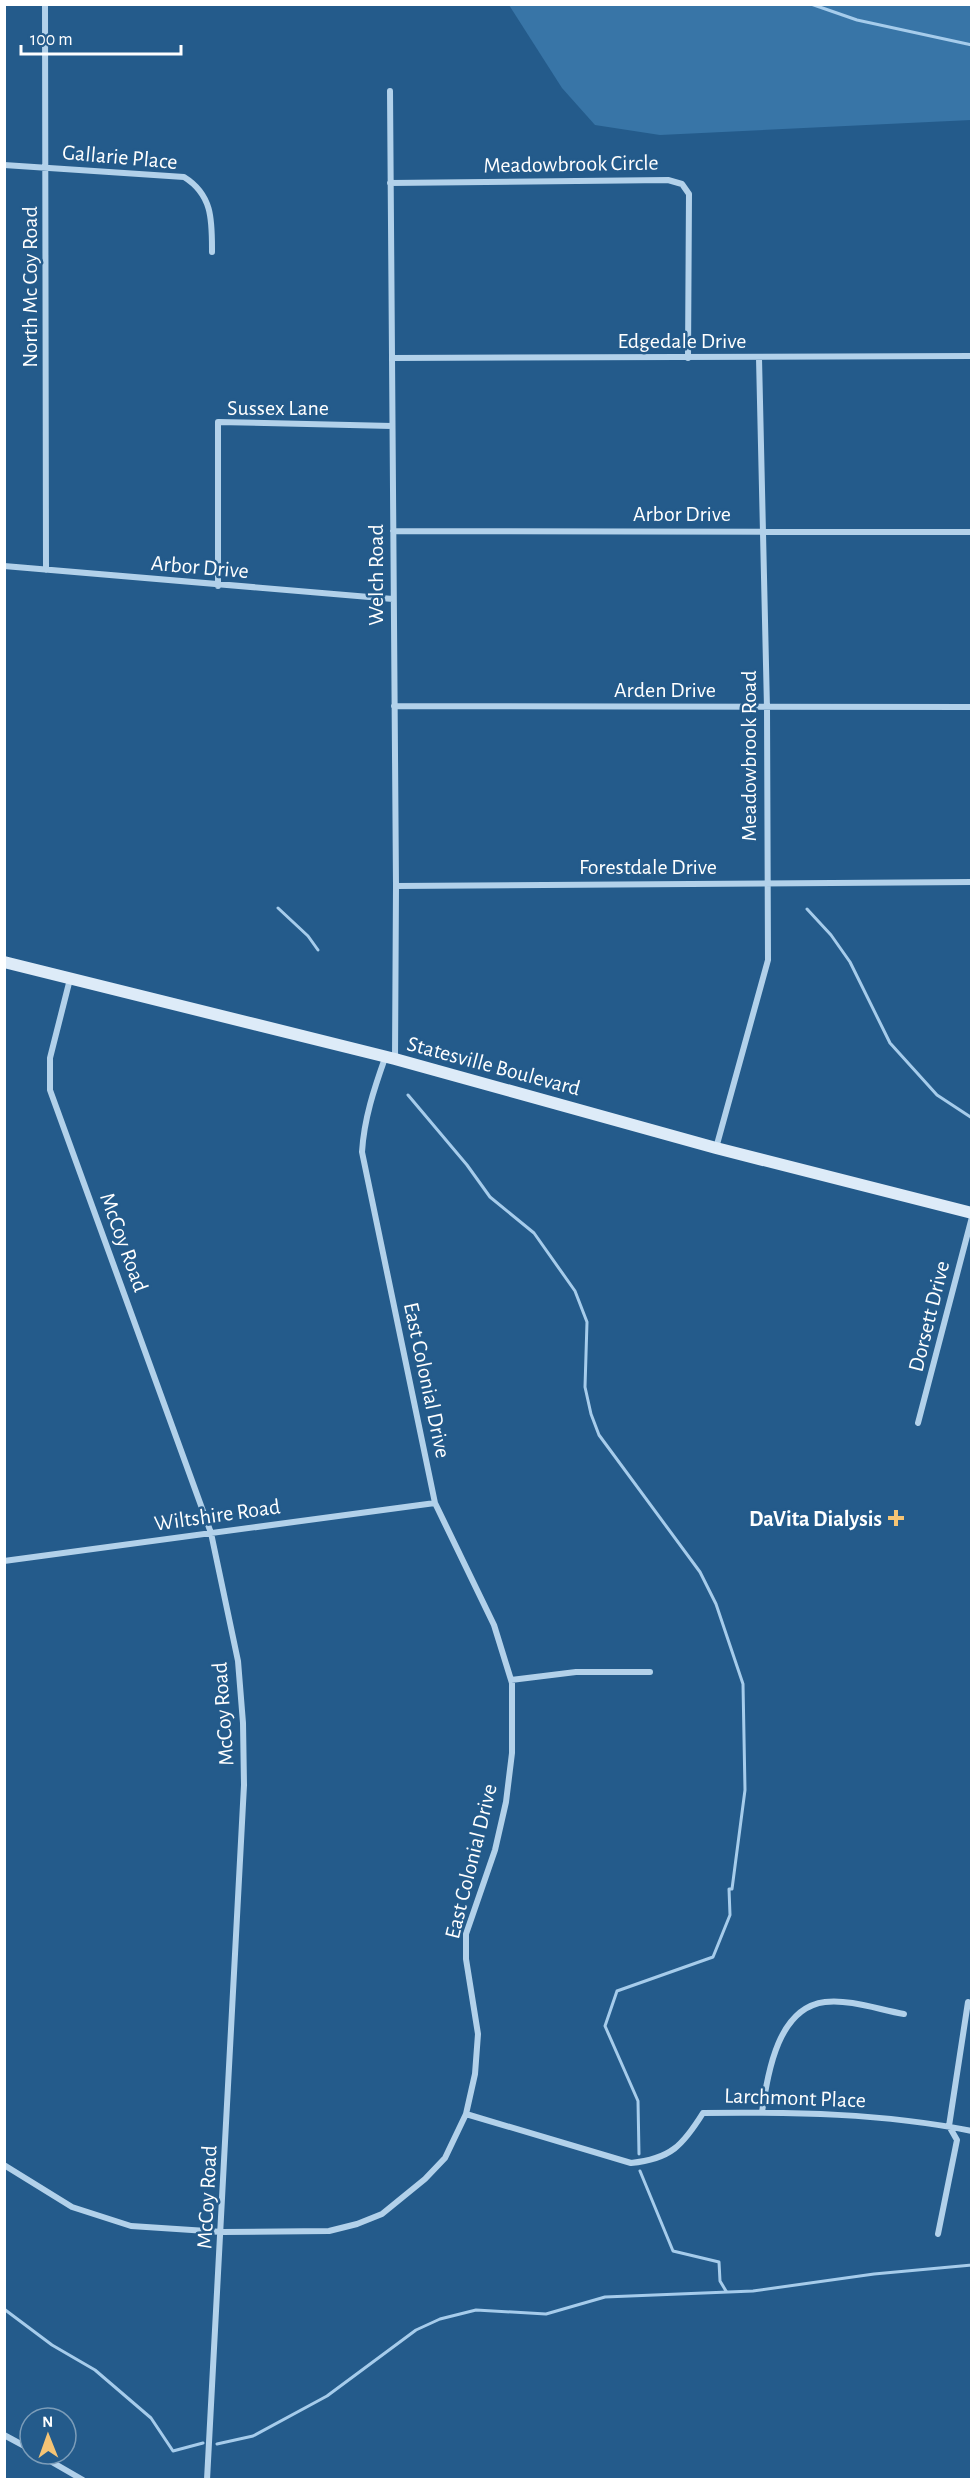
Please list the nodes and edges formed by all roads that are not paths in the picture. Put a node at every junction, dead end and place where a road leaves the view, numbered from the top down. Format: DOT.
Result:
graph roads {
  1 [pos="45,4"];
  2 [pos="390,91"];
  3 [pos="4,165"];
  4 [pos="46,168"];
  5 [pos="390,183"];
  6 [pos="212,252"];
  7 [pos="972,357"];
  8 [pos="392,358"];
  9 [pos="688,358"];
  10 [pos="759,358"];
  11 [pos="392,426"];
  12 [pos="393,531"];
  13 [pos="762,532"];
  14 [pos="972,532"];
  15 [pos="4,566"];
  16 [pos="46,570"];
  17 [pos="218,586"];
  18 [pos="393,598"];
  19 [pos="394,706"];
  20 [pos="972,707"];
  21 [pos="766,708"];
  22 [pos="972,882"];
  23 [pos="767,883"];
  24 [pos="396,886"];
  25 [pos="4,962"];
  26 [pos="70,979"];
  27 [pos="390,1059"];
  28 [pos="716,1148"];
  29 [pos="972,1215"];
  30 [pos="918,1423"];
  31 [pos="435,1503"];
  32 [pos="211,1533"];
  33 [pos="4,1561"];
  34 [pos="650,1672"];
  35 [pos="511,1680"];
  36 [pos="968,2002"];
  37 [pos="904,2014"];
  38 [pos="762,2112"];
  39 [pos="466,2114"];
  40 [pos="949,2126"];
  41 [pos="972,2131"];
  42 [pos="4,2165"];
  43 [pos="222,2232"];
  44 [pos="938,2234"];
  45 [pos="4,2435"];
  46 [pos="18,2443"];
  47 [pos="59,2466"];
  48 [pos="83,2480"];
  49 [pos="207,2480"];
  1 -- 4 [label="street, North Mc Coy Road"];
  2 -- 5 [label="street, Welch Road"];
  3 -- 4 [label="street, Gallarie Place"];
  4 -- 6 [label="street, Gallarie Place"];
  4 -- 16 [label="street, North Mc Coy Road"];
  5 -- 8 [label="street, Welch Road"];
  5 -- 9 [label="street, Meadowbrook Circle"];
  7 -- 10 [label="street, Edgedale Drive"];
  8 -- 9 [label="street, Edgedale Drive"];
  8 -- 11 [label="street, Welch Road"];
  9 -- 10 [label="street, Edgedale Drive"];
  10 -- 13 [label="street, Meadowbrook Road"];
  11 -- 12 [label="street, Welch Road"];
  11 -- 17 [label="street, Sussex Lane"];
  12 -- 13 [label="street, Arbor Drive"];
  12 -- 18 [label="street, Welch Road"];
  13 -- 14 [label="street, Arbor Drive"];
  13 -- 21 [label="street, Meadowbrook Road"];
  15 -- 16 [label="street, Arbor Drive"];
  16 -- 17 [label="street, Arbor Drive"];
  17 -- 18 [label="street, Arbor Drive"];
  18 -- 19 [label="street, Welch Road"];
  19 -- 21 [label="street, Arden Drive"];
  19 -- 24 [label="street, Welch Road"];
  20 -- 21 [label="street, Arden Drive"];
  21 -- 23 [label="street, Meadowbrook Road"];
  22 -- 23 [label="street, Forestdale Drive"];
  23 -- 24 [label="street, Forestdale Drive"];
  23 -- 28 [label="street, Meadowbrook Road"];
  24 -- 27 [label="street, Welch Road"];
  25 -- 26 [label="main road, Statesville Boulevard"];
  26 -- 27 [label="main road, Statesville Boulevard"];
  26 -- 32 [label="street, McCoy Road"];
  27 -- 28 [label="main road, Statesville Boulevard"];
  27 -- 31 [label="street, East Colonial Drive"];
  28 -- 29 [label="main road, Statesville Boulevard"];
  29 -- 30 [label="street, Dorsett Drive"];
  31 -- 32 [label="street, Wiltshire Road"];
  31 -- 35 [label="street, East Colonial Drive"];
  32 -- 33 [label="street, Wiltshire Road"];
  32 -- 43 [label="street, McCoy Road"];
  34 -- 35 [label="street"];
  35 -- 39 [label="street, East Colonial Drive"];
  36 -- 40 [label="street"];
  37 -- 38 [label="street"];
  38 -- 39 [label="street, Larchmont Place"];
  38 -- 40 [label="street, Larchmont Place"];
  39 -- 43 [label="street, East Colonial Drive"];
  40 -- 41 [label="street, Larchmont Place"];
  40 -- 44 [label="street"];
  42 -- 43 [label="street, East Colonial Drive"];
  43 -- 49 [label="street, McCoy Road"];
  45 -- 46 [label="street"];
  47 -- 48 [label="street"];
}
